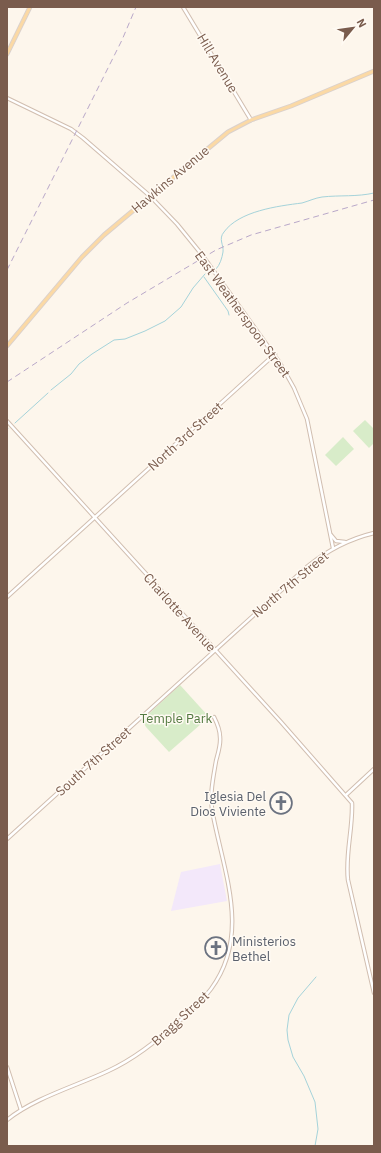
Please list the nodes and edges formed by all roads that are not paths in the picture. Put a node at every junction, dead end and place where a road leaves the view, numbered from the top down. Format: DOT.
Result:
graph roads {
  1 [pos="30,7"];
  2 [pos="183,7"];
  3 [pos="7,54"];
  4 [pos="374,71"];
  5 [pos="7,98"];
  6 [pos="251,120"];
  7 [pos="150,196"];
  8 [pos="7,346"];
  9 [pos="274,354"];
  10 [pos="7,421"];
  11 [pos="94,517"];
  12 [pos="374,533"];
  13 [pos="330,535"];
  14 [pos="346,542"];
  15 [pos="333,548"];
  16 [pos="7,597"];
  17 [pos="215,650"];
  18 [pos="214,717"];
  19 [pos="374,769"];
  20 [pos="346,795"];
  21 [pos="7,839"];
  22 [pos="374,993"];
  23 [pos="7,1067"];
  24 [pos="21,1110"];
  25 [pos="7,1120"];
  1 -- 3 [label="main road"];
  2 -- 6 [label="street, Hill Avenue"];
  4 -- 6 [label="main road, Hawkins Avenue"];
  5 -- 7 [label="street, East Weatherspoon Street"];
  6 -- 7 [label="main road, Hawkins Avenue"];
  7 -- 8 [label="main road, Hawkins Avenue"];
  7 -- 9 [label="street, East Weatherspoon Street, bridge"];
  9 -- 11 [label="street, North 3rd Street"];
  9 -- 13 [label="street, East Weatherspoon Street"];
  10 -- 11 [label="street, Charlotte Avenue"];
  11 -- 16 [label="street, North 3rd Street"];
  11 -- 17 [label="street, Charlotte Avenue"];
  12 -- 14 [label="street, North 7th Street"];
  13 -- 14 [label="street"];
  13 -- 15 [label="street, East Weatherspoon Street"];
  14 -- 15 [label="street, North 7th Street"];
  15 -- 17 [label="street, North 7th Street"];
  17 -- 20 [label="street, Charlotte Avenue"];
  17 -- 21 [label="street, South 7th Street"];
  18 -- 24 [label="street, Bragg Street"];
  19 -- 20 [label="street"];
  20 -- 22 [label="street, Charlotte Avenue"];
  23 -- 24 [label="street"];
  24 -- 25 [label="street, Bragg Street"];
}
